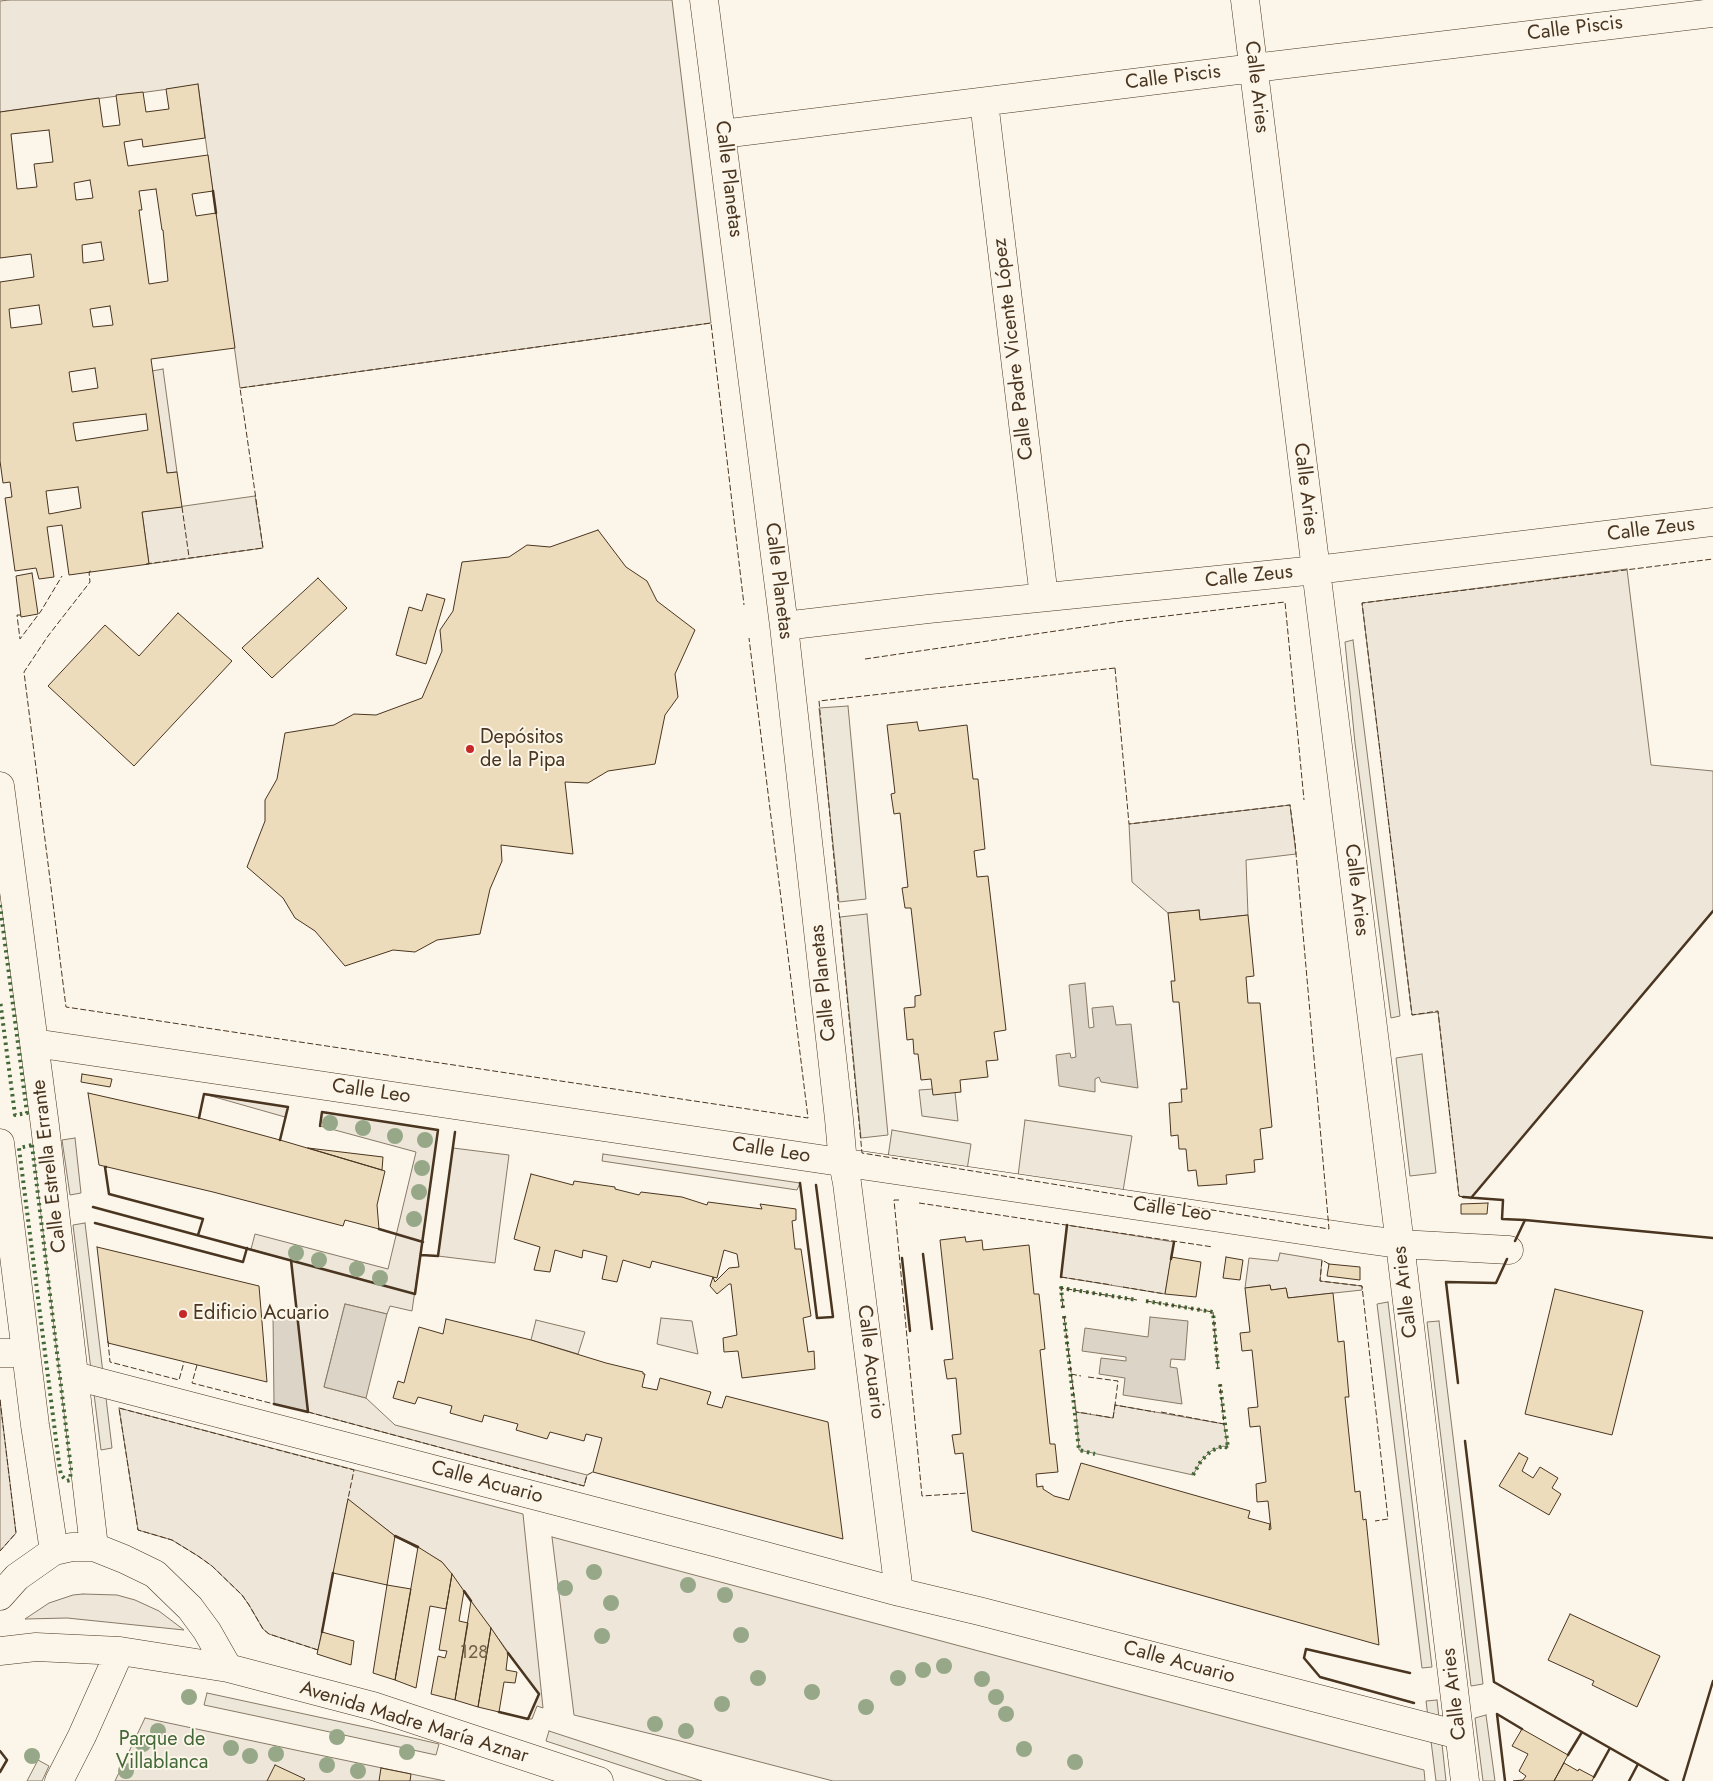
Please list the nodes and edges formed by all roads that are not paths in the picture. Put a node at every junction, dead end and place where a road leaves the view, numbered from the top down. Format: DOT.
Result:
graph roads {
  1 [pos="704,0"];
  2 [pos="1245,0"];
  3 [pos="1713,13"];
  4 [pos="1254,68"];
  5 [pos="984,102"];
  6 [pos="722,134"];
  7 [pos="1713,522"];
  8 [pos="1316,570"];
  9 [pos="1044,597"];
  10 [pos="784,626"];
  11 [pos="0,786"];
  12 [pos="34,1042"];
  13 [pos="0,1143"];
  14 [pos="843,1163"];
  15 [pos="1400,1244"];
  16 [pos="1509,1250"];
  17 [pos="13,1353"];
  18 [pos="75,1376"];
  19 [pos="94,1547"];
  20 [pos="54,1551"];
  21 [pos="899,1592"];
  22 [pos="0,1596"];
  23 [pos="0,1650"];
  24 [pos="120,1651"];
  25 [pos="228,1668"];
  26 [pos="1459,1735"];
  27 [pos="59,1781"];
  28 [pos="599,1781"];
  29 [pos="1465,1781"];
  1 -- 6 [label="street, Calle Planetas"];
  2 -- 4 [label="street, Calle Aries"];
  3 -- 4 [label="street, Calle Piscis"];
  4 -- 5 [label="street, Calle Piscis"];
  4 -- 8 [label="street, Calle Aries"];
  5 -- 6 [label="street, Calle Piscis"];
  5 -- 9 [label="street, Calle Padre Vicente López"];
  6 -- 10 [label="street, Calle Planetas"];
  7 -- 8 [label="street, Calle Zeus"];
  8 -- 9 [label="street, Calle Zeus"];
  8 -- 15 [label="street, Calle Aries"];
  9 -- 10 [label="street, Calle Zeus"];
  10 -- 14 [label="street, Calle Planetas"];
  11 -- 12 [label="street, Calle Estrella Errante"];
  12 -- 14 [label="street, Calle Leo"];
  12 -- 18 [label="street, Calle Estrella Errante"];
  13 -- 17 [label="street"];
  14 -- 15 [label="street, Calle Leo"];
  14 -- 21 [label="street, Calle Acuario"];
  15 -- 16 [label="street, Calle Leo"];
  15 -- 26 [label="street, Calle Aries"];
  17 -- 20 [label="street"];
  18 -- 19 [label="street, Calle Estrella Errante"];
  18 -- 21 [label="street, Calle Acuario"];
  19 -- 20 [label="street"];
  19 -- 25 [label="street"];
  20 -- 22 [label="street"];
  21 -- 26 [label="street, Calle Acuario"];
  23 -- 24 [label="street, Avenida Madre María Aznar"];
  24 -- 25 [label="street, Avenida Madre María Aznar"];
  24 -- 27 [label="street"];
  25 -- 28 [label="street, Avenida Madre María Aznar"];
  26 -- 29 [label="street, Calle Aries"];
}
